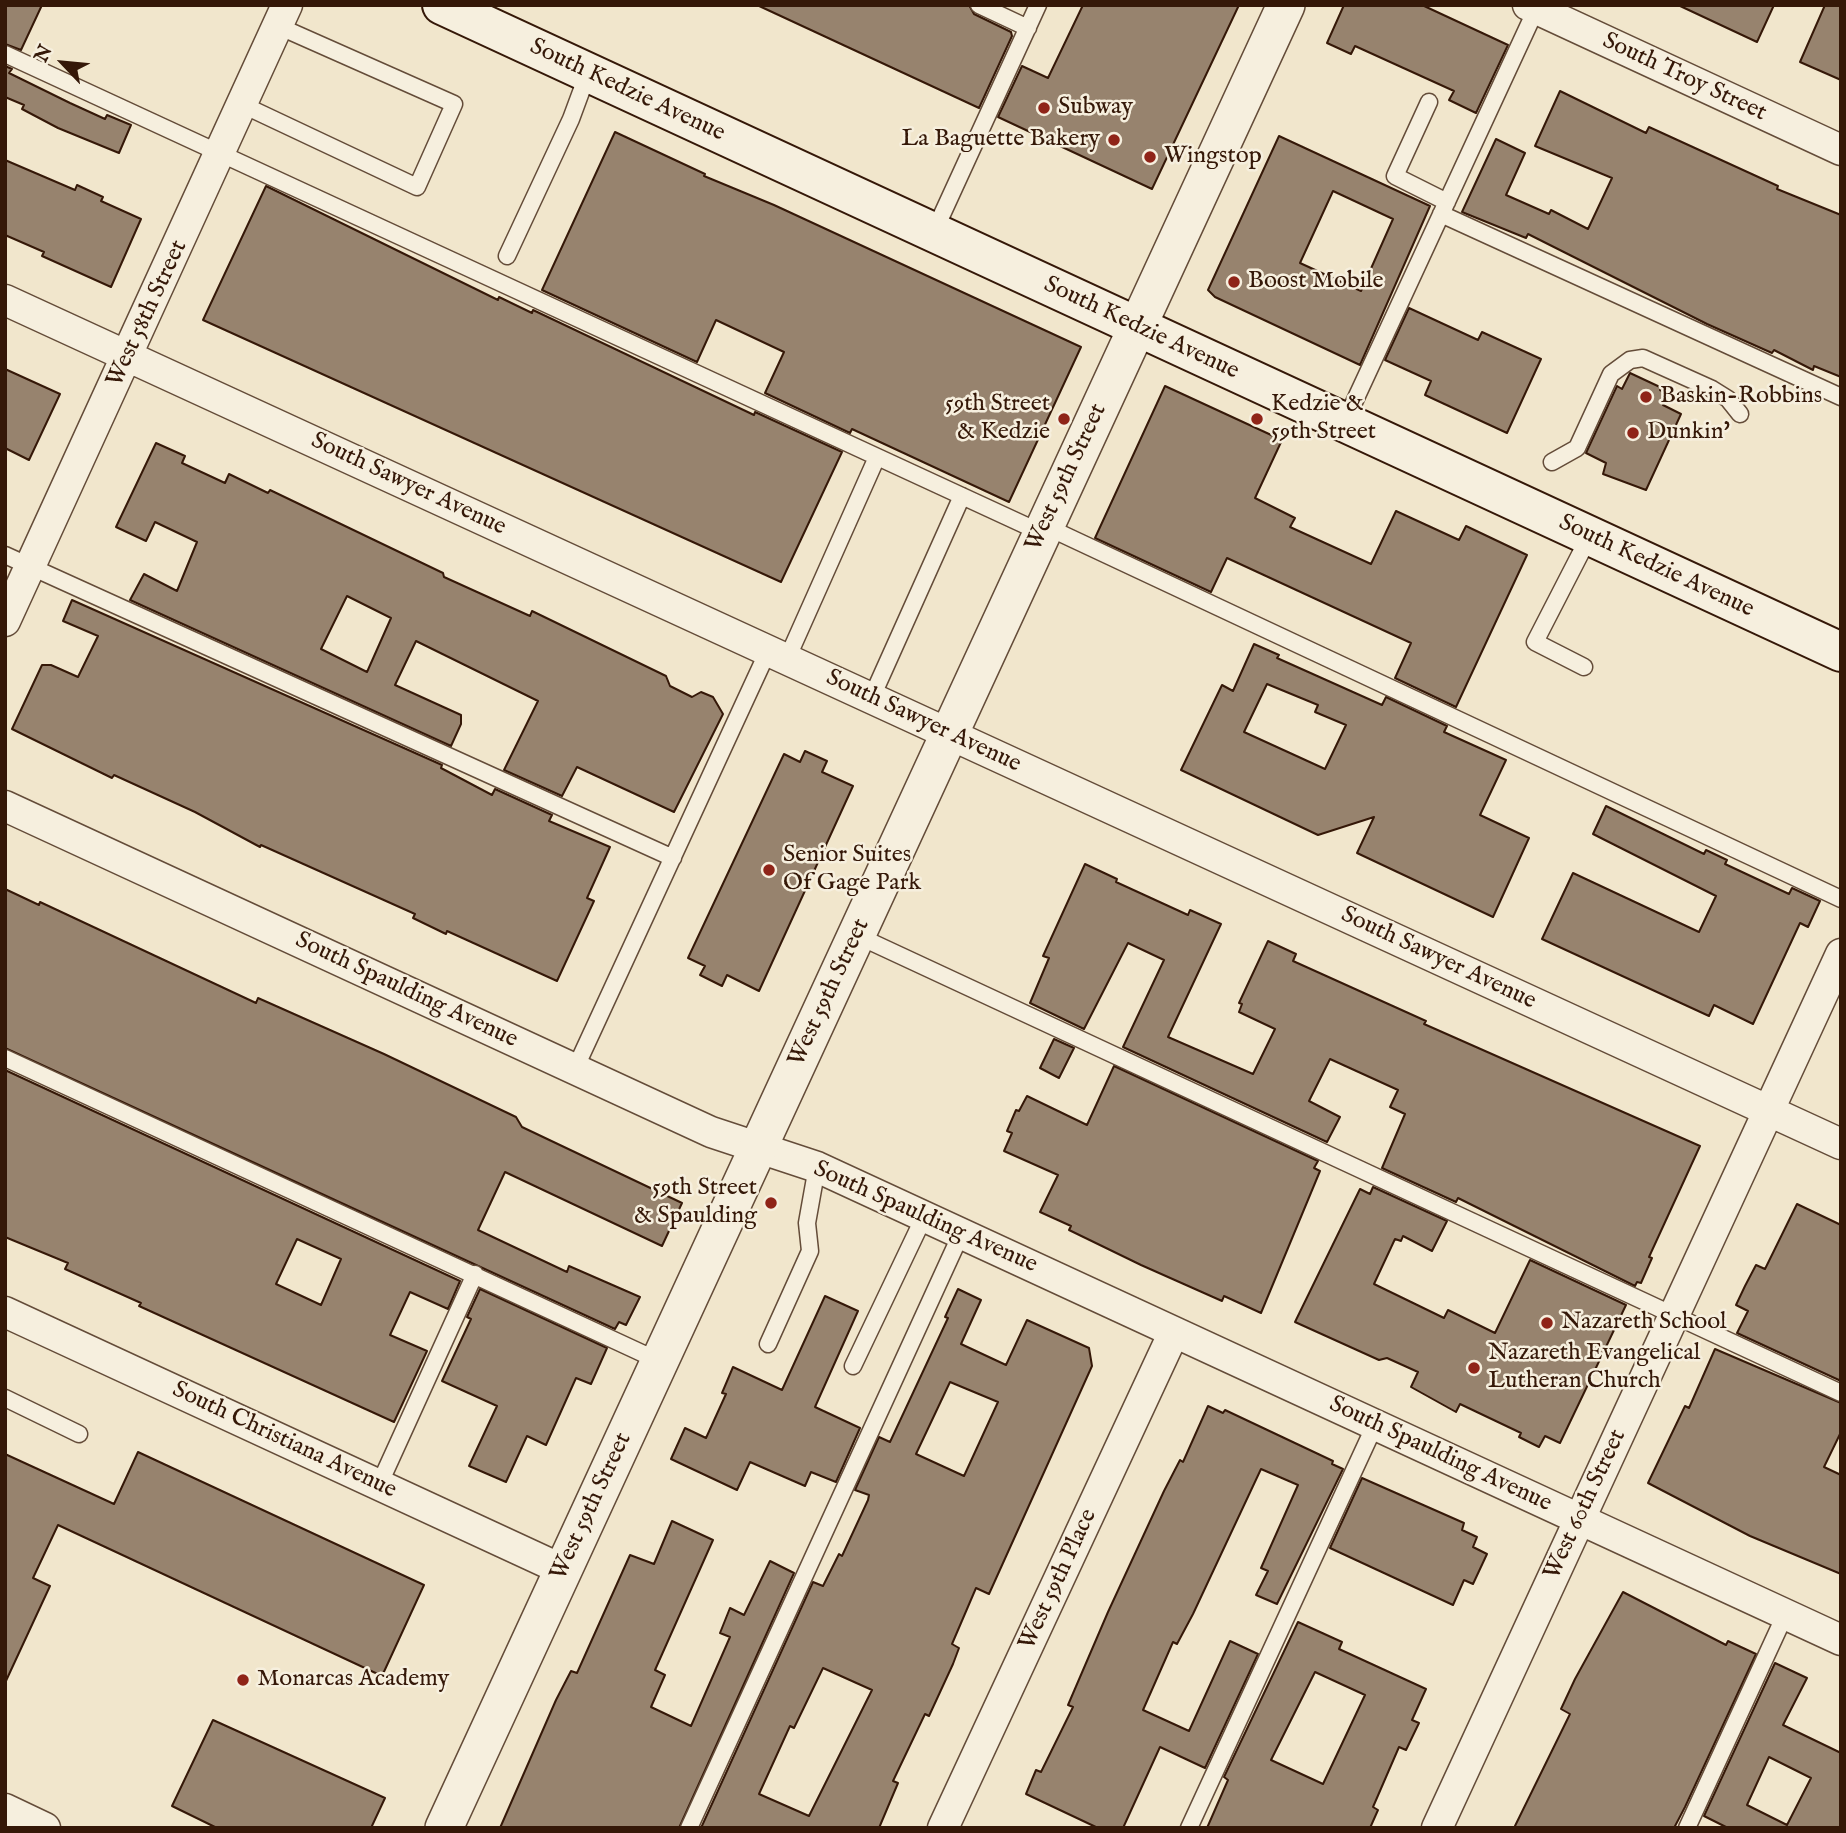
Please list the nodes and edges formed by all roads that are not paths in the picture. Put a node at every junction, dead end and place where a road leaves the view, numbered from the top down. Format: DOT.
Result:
graph roads {
  1 [pos="442,5"];
  2 [pos="979,5"];
  3 [pos="1038,5"];
  4 [pos="1286,5"];
  5 [pos="1534,6"];
  6 [pos="283,15"];
  7 [pos="1028,28"];
  8 [pos="5,54"];
  9 [pos="588,73"];
  10 [pos="1429,102"];
  11 [pos="243,105"];
  12 [pos="1841,150"];
  13 [pos="221,154"];
  14 [pos="1444,208"];
  15 [pos="934,233"];
  16 [pos="506,256"];
  17 [pos="5,300"];
  18 [pos="1137,328"];
  19 [pos="128,356"];
  20 [pos="1841,397"];
  21 [pos="1740,414"];
  22 [pos="1344,424"];
  23 [pos="877,457"];
  24 [pos="1552,462"];
  25 [pos="962,496"];
  26 [pos="1044,529"];
  27 [pos="1589,537"];
  28 [pos="18,561"];
  29 [pos="5,621"];
  30 [pos="1841,652"];
  31 [pos="778,655"];
  32 [pos="1584,667"];
  33 [pos="871,699"];
  34 [pos="949,734"];
  35 [pos="5,806"];
  36 [pos="673,858"];
  37 [pos="1841,899"];
  38 [pos="856,935"];
  39 [pos="1841,954"];
  40 [pos="5,1058"];
  41 [pos="575,1069"];
  42 [pos="1768,1111"];
  43 [pos="1841,1144"];
  44 [pos="758,1147"];
  45 [pos="817,1167"];
  46 [pos="924,1217"];
  47 [pos="961,1234"];
  48 [pos="475,1274"];
  49 [pos="5,1312"];
  50 [pos="1673,1316"];
  51 [pos="1174,1332"];
  52 [pos="768,1344"];
  53 [pos="659,1362"];
  54 [pos="853,1366"];
  55 [pos="1841,1393"];
  56 [pos="5,1398"];
  57 [pos="1375,1425"];
  58 [pos="79,1434"];
  59 [pos="379,1485"];
  60 [pos="1580,1519"];
  61 [pos="563,1570"];
  62 [pos="1786,1615"];
  63 [pos="1841,1640"];
  64 [pos="5,1810"];
  65 [pos="45,1828"];
  66 [pos="444,1828"];
  67 [pos="689,1828"];
  68 [pos="943,1828"];
  69 [pos="1189,1828"];
  70 [pos="1437,1828"];
  71 [pos="1687,1828"];
  1 -- 9 [label="main road, South Kedzie Avenue"];
  2 -- 7 [label="lane"];
  3 -- 7 [label="lane"];
  4 -- 18 [label="street, West 59th Street"];
  5 -- 12 [label="street, South Troy Street"];
  5 -- 14 [label="lane"];
  6 -- 11 [label="street, West 58th Street"];
  6 -- 11 [label="lane"];
  7 -- 15 [label="lane"];
  8 -- 13 [label="lane"];
  9 -- 15 [label="main road, South Kedzie Avenue"];
  9 -- 16 [label="lane"];
  10 -- 14 [label="lane"];
  11 -- 13 [label="street, West 58th Street"];
  13 -- 19 [label="street, West 58th Street"];
  13 -- 23 [label="lane"];
  14 -- 20 [label="lane"];
  14 -- 22 [label="lane"];
  15 -- 18 [label="main road, South Kedzie Avenue"];
  17 -- 19 [label="street, South Sawyer Avenue"];
  18 -- 22 [label="main road, South Kedzie Avenue"];
  18 -- 26 [label="street, West 59th Street"];
  19 -- 28 [label="street, West 58th Street"];
  19 -- 31 [label="street, South Sawyer Avenue"];
  21 -- 24 [label="lane"];
  22 -- 27 [label="main road, South Kedzie Avenue"];
  23 -- 25 [label="lane"];
  23 -- 31 [label="lane"];
  25 -- 26 [label="lane"];
  25 -- 33 [label="lane"];
  26 -- 34 [label="street, West 59th Street"];
  26 -- 37 [label="lane"];
  27 -- 30 [label="main road, South Kedzie Avenue"];
  27 -- 32 [label="lane"];
  28 -- 29 [label="street, West 58th Street"];
  28 -- 36 [label="lane"];
  31 -- 33 [label="street, South Sawyer Avenue"];
  31 -- 36 [label="lane"];
  33 -- 34 [label="street, South Sawyer Avenue"];
  34 -- 38 [label="street, West 59th Street"];
  34 -- 42 [label="street, South Sawyer Avenue"];
  35 -- 41 [label="street, South Spaulding Avenue"];
  36 -- 41 [label="lane"];
  38 -- 44 [label="street, West 59th Street"];
  38 -- 50 [label="lane"];
  39 -- 42 [label="street, West 60th Street"];
  40 -- 48 [label="lane"];
  41 -- 44 [label="street, South Spaulding Avenue"];
  42 -- 43 [label="street, South Sawyer Avenue"];
  42 -- 50 [label="street, West 60th Street"];
  44 -- 45 [label="street, South Spaulding Avenue"];
  44 -- 53 [label="street, West 59th Street"];
  45 -- 46 [label="street, South Spaulding Avenue"];
  45 -- 52 [label="lane"];
  46 -- 47 [label="street, South Spaulding Avenue"];
  46 -- 54 [label="lane"];
  47 -- 51 [label="street, South Spaulding Avenue"];
  47 -- 67 [label="lane"];
  48 -- 53 [label="lane"];
  48 -- 59 [label="lane"];
  49 -- 59 [label="street, South Christiana Avenue"];
  50 -- 55 [label="lane"];
  50 -- 60 [label="street, West 60th Street"];
  51 -- 57 [label="street, South Spaulding Avenue"];
  51 -- 68 [label="street, West 59th Place"];
  53 -- 61 [label="street, West 59th Street"];
  56 -- 58 [label="lane"];
  57 -- 60 [label="street, South Spaulding Avenue"];
  57 -- 69 [label="lane"];
  59 -- 61 [label="street, South Christiana Avenue"];
  60 -- 62 [label="street, South Spaulding Avenue"];
  60 -- 70 [label="street, West 60th Street"];
  61 -- 66 [label="street, West 59th Street"];
  62 -- 63 [label="street, South Spaulding Avenue"];
  62 -- 71 [label="lane"];
  64 -- 65 [label="street"];
}
